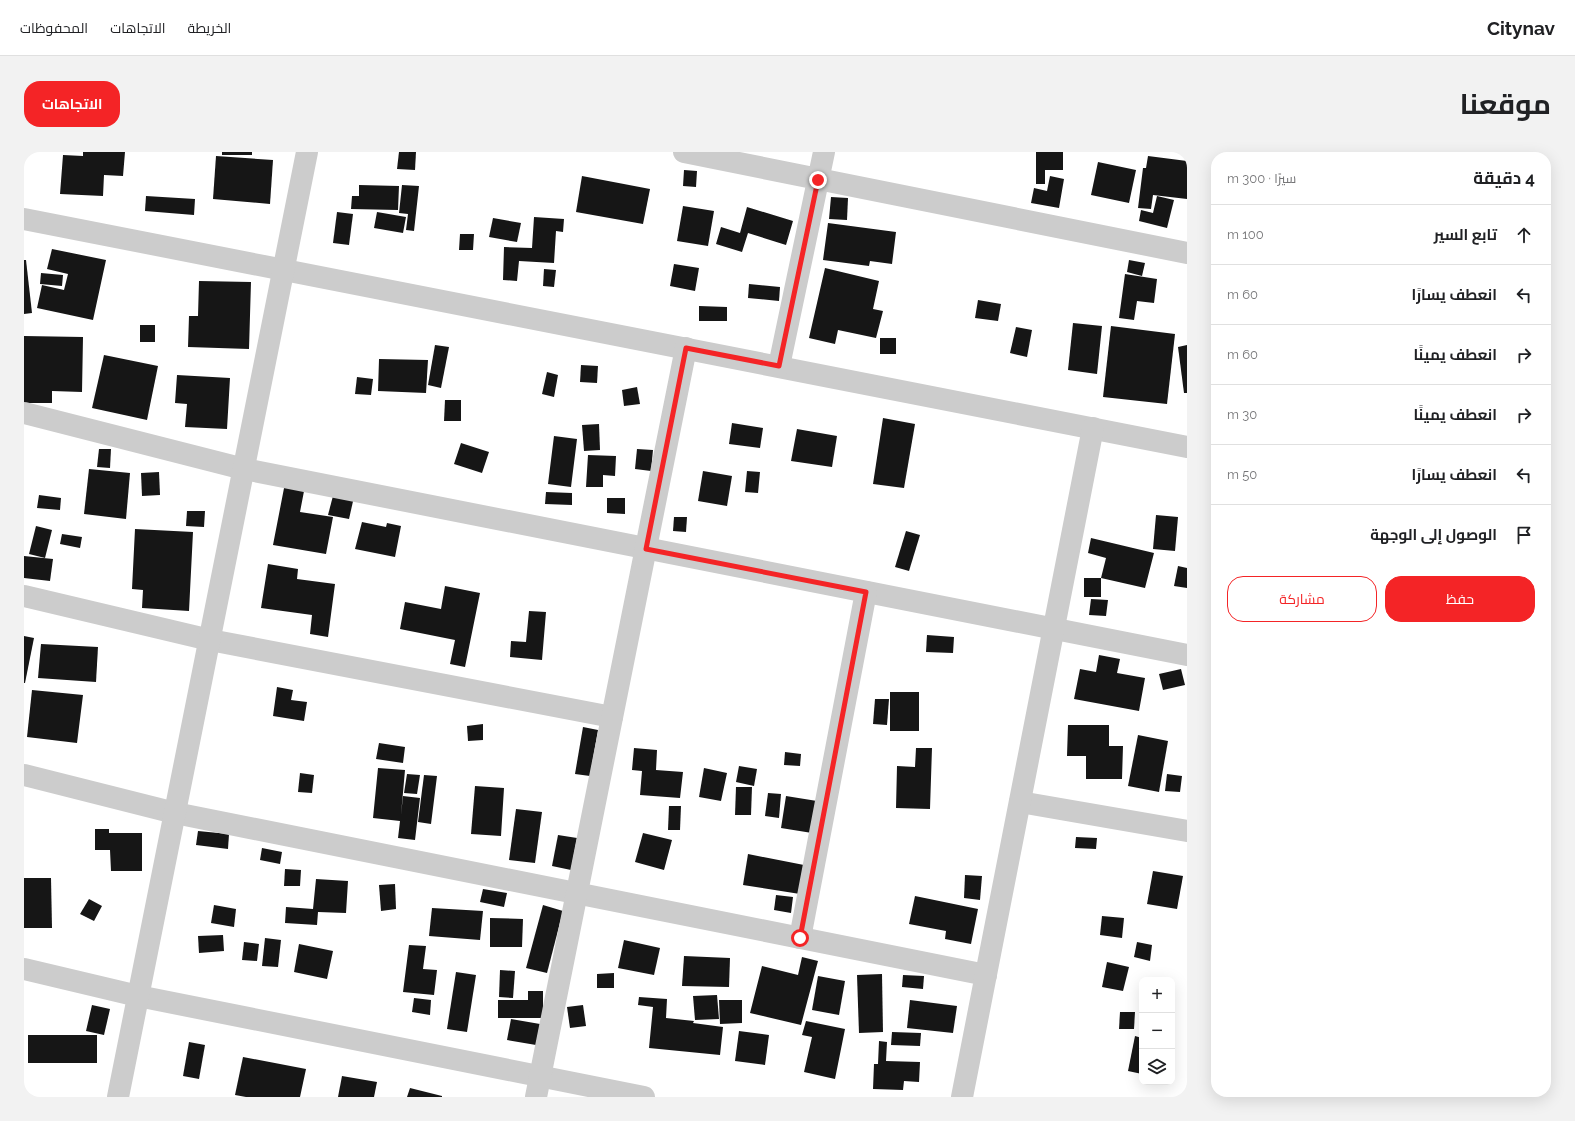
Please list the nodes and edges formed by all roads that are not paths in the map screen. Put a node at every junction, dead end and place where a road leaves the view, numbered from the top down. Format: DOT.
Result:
graph roads {
  1 [pos="307,152"];
  2 [pos="684,152"];
  3 [pos="824,152"];
  4 [pos="818,180"];
  5 [pos="24,219"];
  6 [pos="1187,253"];
  7 [pos="284,270"];
  8 [pos="686,348"];
  9 [pos="779,366"];
  10 [pos="24,413"];
  11 [pos="1093,428"];
  12 [pos="1187,447"];
  13 [pos="244,469"];
  14 [pos="646,549"];
  15 [pos="866,592"];
  16 [pos="24,596"];
  17 [pos="1053,629"];
  18 [pos="210,640"];
  19 [pos="1187,655"];
  20 [pos="612,717"];
  21 [pos="24,775"];
  22 [pos="1020,802"];
  23 [pos="175,812"];
  24 [pos="1187,831"];
  25 [pos="577,893"];
  26 [pos="800,938"];
  27 [pos="24,969"];
  28 [pos="986,975"];
  29 [pos="138,996"];
  30 [pos="538,1087"];
  31 [pos="118,1097"];
  32 [pos="644,1097"];
  33 [pos="962,1097"];
  1 -- 7 [label="street"];
  2 -- 4 [label="street"];
  3 -- 4 [label="street"];
  4 -- 6 [label="street"];
  4 -- 9 [label="street"];
  5 -- 7 [label="street"];
  7 -- 8 [label="street"];
  7 -- 13 [label="street"];
  8 -- 9 [label="street"];
  8 -- 14 [label="street"];
  9 -- 11 [label="street"];
  10 -- 13 [label="street"];
  11 -- 12 [label="street"];
  11 -- 17 [label="street"];
  13 -- 14 [label="street"];
  13 -- 18 [label="street"];
  14 -- 15 [label="street"];
  14 -- 20 [label="street"];
  15 -- 17 [label="street"];
  15 -- 26 [label="street"];
  16 -- 18 [label="street"];
  17 -- 19 [label="street"];
  17 -- 22 [label="street"];
  18 -- 20 [label="street"];
  18 -- 23 [label="street"];
  20 -- 25 [label="street"];
  21 -- 23 [label="street"];
  22 -- 24 [label="street"];
  22 -- 28 [label="street"];
  23 -- 25 [label="street"];
  23 -- 29 [label="street"];
  25 -- 26 [label="street"];
  25 -- 30 [label="street"];
  26 -- 28 [label="street"];
  27 -- 29 [label="street"];
  28 -- 33 [label="street"];
  29 -- 30 [label="street"];
  29 -- 31 [label="street"];
  30 -- 32 [label="street"];
}
